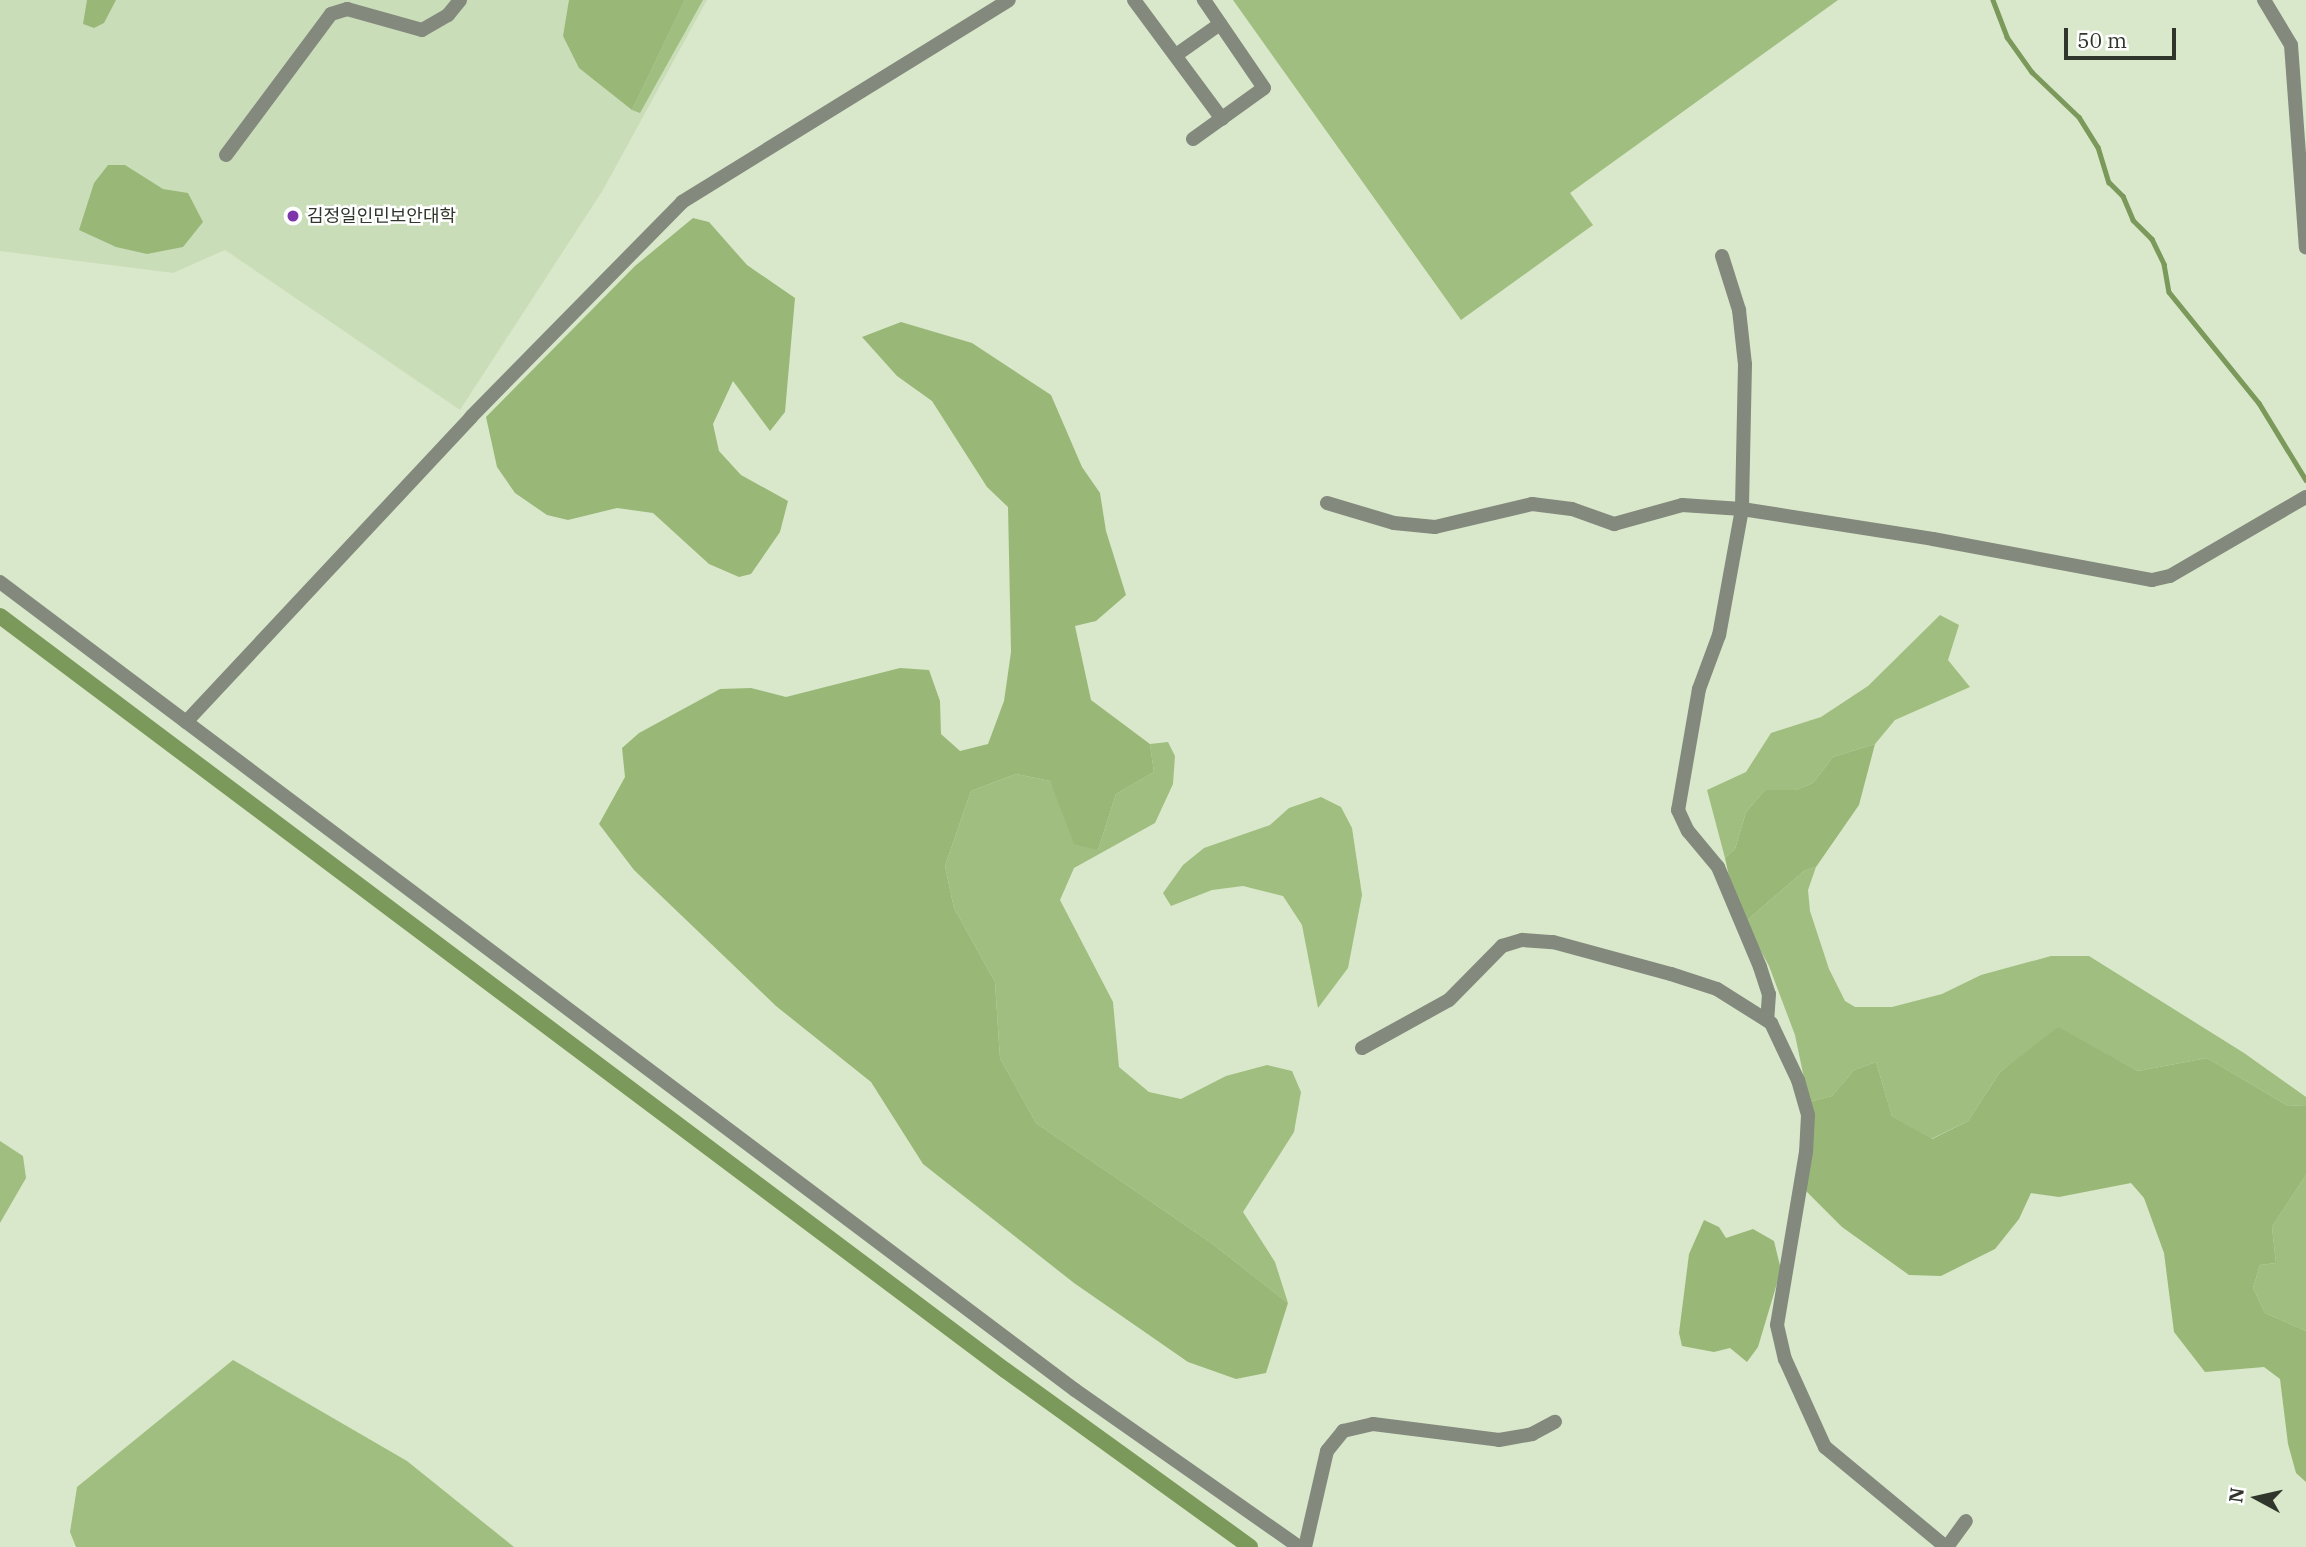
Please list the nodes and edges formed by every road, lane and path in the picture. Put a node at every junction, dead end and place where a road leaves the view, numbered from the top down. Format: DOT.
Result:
graph roads {
  1 [pos="460,0"];
  2 [pos="1009,0"];
  3 [pos="1135,0"];
  4 [pos="1204,0"];
  5 [pos="2264,0"];
  6 [pos="1220,23"];
  7 [pos="1176,55"];
  8 [pos="1222,119"];
  9 [pos="1193,139"];
  10 [pos="226,155"];
  11 [pos="2306,247"];
  12 [pos="1722,256"];
  13 [pos="2306,497"];
  14 [pos="1327,503"];
  15 [pos="1742,509"];
  16 [pos="0,582"];
  17 [pos="186,722"];
  18 [pos="1767,1020"];
  19 [pos="1363,1048"];
  20 [pos="1555,1422"];
  21 [pos="1966,1521"];
  22 [pos="1299,1547"];
  23 [pos="1305,1547"];
  24 [pos="1947,1547"];
  1 -- 10 [label="street"];
  2 -- 17 [label="street"];
  3 -- 7 [label="street"];
  4 -- 6 [label="street"];
  5 -- 11 [label="street"];
  6 -- 7 [label="street"];
  6 -- 8 [label="street"];
  7 -- 8 [label="street"];
  8 -- 9 [label="street"];
  12 -- 15 [label="street"];
  13 -- 15 [label="street"];
  14 -- 15 [label="street"];
  15 -- 18 [label="street"];
  16 -- 17 [label="street"];
  17 -- 22 [label="street"];
  18 -- 19 [label="street"];
  18 -- 24 [label="street"];
  20 -- 23 [label="street"];
  21 -- 24 [label="street"];
}
